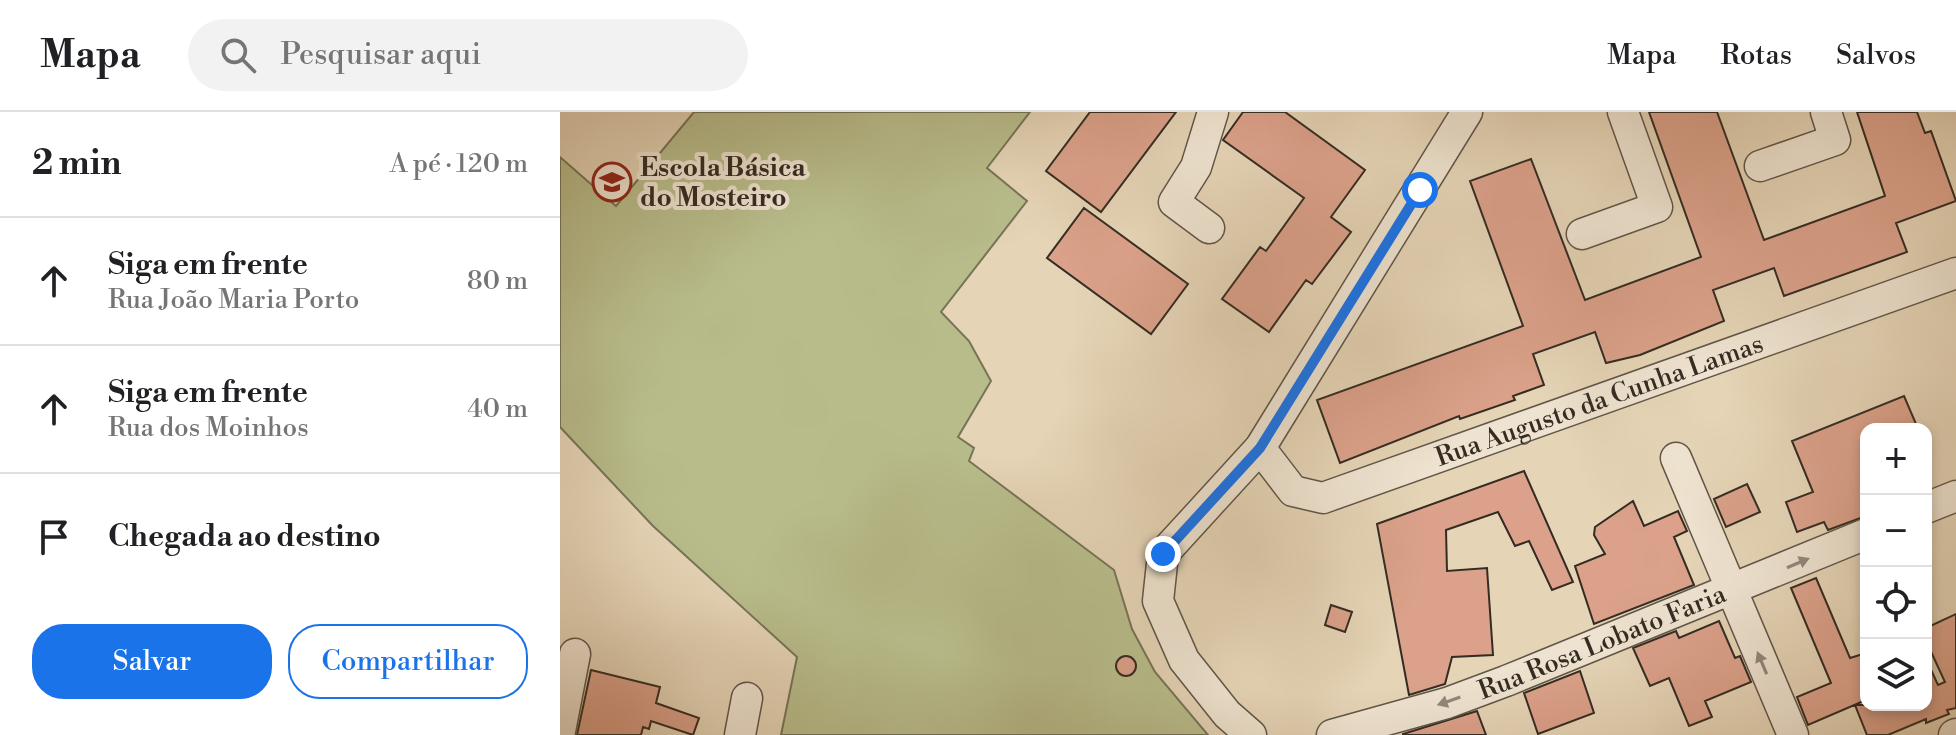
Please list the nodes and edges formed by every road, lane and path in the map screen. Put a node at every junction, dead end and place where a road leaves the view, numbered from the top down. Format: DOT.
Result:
graph roads {
  1 [pos="1213,112"];
  2 [pos="1467,112"];
  3 [pos="1623,112"];
  4 [pos="1826,112"];
  5 [pos="1760,166"];
  6 [pos="1209,228"];
  7 [pos="1582,234"];
  8 [pos="1956,273"];
  9 [pos="1260,448"];
  10 [pos="1676,458"];
  11 [pos="1956,496"];
  12 [pos="1932,506"];
  13 [pos="1860,537"];
  14 [pos="1730,592"];
  15 [pos="575,654"];
  16 [pos="747,698"];
  17 [pos="560,731"];
  18 [pos="740,735"];
  19 [pos="1251,735"];
  20 [pos="1332,735"];
  21 [pos="1793,735"];
  1 -- 6 [label="street"];
  2 -- 9 [label="street"];
  3 -- 7 [label="street"];
  4 -- 5 [label="street"];
  8 -- 9 [label="street, Rua Augusto da Cunha Lamas"];
  9 -- 19 [label="street"];
  10 -- 14 [label="street"];
  11 -- 12 [label="street"];
  14 -- 13 [label="street, Rua Rosa Lobato Faria, one-way"];
  14 -- 20 [label="street, Rua Rosa Lobato Faria, one-way"];
  21 -- 14 [label="street, one-way"];
  15 -- 17 [label="street"];
  16 -- 18 [label="street"];
}
